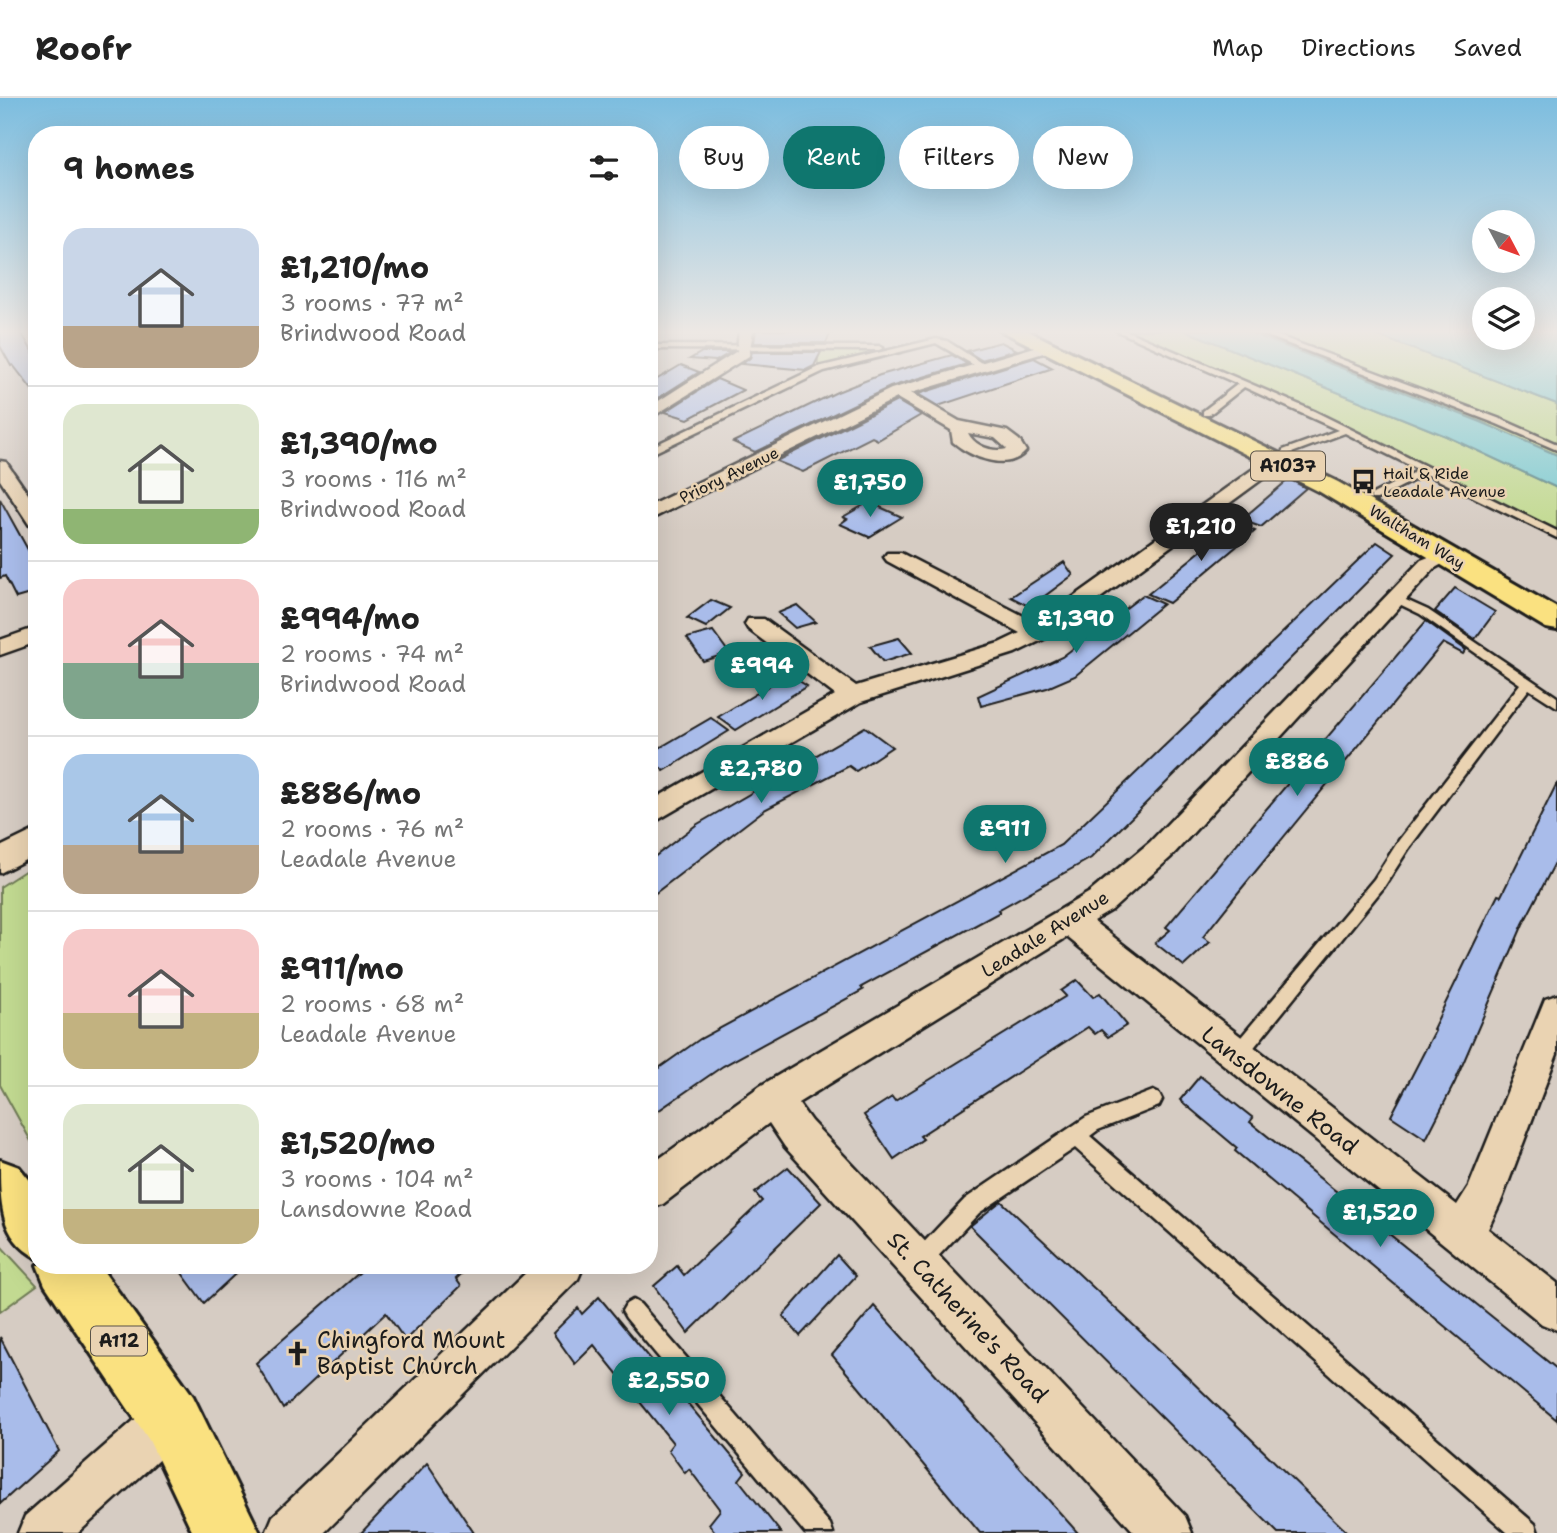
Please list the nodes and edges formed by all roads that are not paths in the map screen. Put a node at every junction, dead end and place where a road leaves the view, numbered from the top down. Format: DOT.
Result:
graph roads {
  1 [pos="676,397"];
  2 [pos="763,397"];
  3 [pos="887,397"];
  4 [pos="906,397"];
  5 [pos="1163,397"];
  6 [pos="1223,397"];
  7 [pos="1272,397"];
  8 [pos="1433,397"];
  9 [pos="658,408"];
  10 [pos="1198,413"];
  11 [pos="960,427"];
  12 [pos="1346,430"];
  13 [pos="1557,447"];
  14 [pos="658,448"];
  15 [pos="1283,457"];
  16 [pos="0,466"];
  17 [pos="1426,470"];
  18 [pos="1374,502"];
  19 [pos="28,508"];
  20 [pos="658,510"];
  21 [pos="1557,535"];
  22 [pos="1447,556"];
  23 [pos="894,557"];
  24 [pos="1397,599"];
  25 [pos="1557,604"];
  26 [pos="1557,621"];
  27 [pos="756,624"];
  28 [pos="1038,634"];
  29 [pos="28,637"];
  30 [pos="0,648"];
  31 [pos="1527,683"];
  32 [pos="852,696"];
  33 [pos="1557,703"];
  34 [pos="658,810"];
  35 [pos="28,845"];
  36 [pos="0,861"];
  37 [pos="1070,921"];
  38 [pos="1556,1016"];
  39 [pos="1236,1055"];
  40 [pos="773,1098"];
  41 [pos="1153,1100"];
  42 [pos="1076,1136"];
  43 [pos="658,1183"];
  44 [pos="0,1186"];
  45 [pos="28,1220"];
  46 [pos="1462,1234"];
  47 [pos="918,1263"];
  48 [pos="71,1274"];
  49 [pos="555,1274"];
  50 [pos="1557,1309"];
  51 [pos="633,1311"];
  52 [pos="171,1418"];
  53 [pos="42,1533"];
  54 [pos="227,1533"];
  55 [pos="290,1533"];
  56 [pos="821,1533"];
  57 [pos="1168,1533"];
  58 [pos="1526,1533"];
  1 -- 9 [label="street"];
  2 -- 14 [label="lane"];
  3 -- 20 [label="street, Priory Avenue"];
  4 -- 11 [label="street"];
  5 -- 10 [label="main road, Waltham Way / A1037"];
  6 -- 10 [label="lane"];
  7 -- 12 [label="lane"];
  8 -- 13 [label="lane"];
  10 -- 15 [label="main road, Waltham Way / A1037"];
  12 -- 15 [label="lane"];
  12 -- 17 [label="lane"];
  15 -- 18 [label="main road, Waltham Way / A1037"];
  15 -- 28 [label="street"];
  16 -- 19 [label="street"];
  17 -- 18 [label="lane"];
  17 -- 21 [label="lane"];
  18 -- 22 [label="main road, Waltham Way / A1037"];
  18 -- 25 [label="main road, Waltham Way / A1037"];
  22 -- 24 [label="street, Leadale Avenue"];
  22 -- 26 [label="main road, Waltham Way / A1037"];
  23 -- 28 [label="street"];
  24 -- 31 [label="lane"];
  24 -- 37 [label="street, Leadale Avenue"];
  27 -- 32 [label="street"];
  28 -- 32 [label="street"];
  29 -- 30 [label="street"];
  31 -- 33 [label="lane"];
  31 -- 39 [label="lane"];
  32 -- 34 [label="street"];
  35 -- 36 [label="street"];
  37 -- 39 [label="street, Lansdowne Road"];
  37 -- 40 [label="street, Leadale Avenue"];
  38 -- 46 [label="street"];
  39 -- 46 [label="street, Lansdowne Road"];
  40 -- 43 [label="street, Leadale Avenue"];
  40 -- 47 [label="street, St. Catherine's Road"];
  41 -- 42 [label="lane"];
  42 -- 47 [label="lane"];
  42 -- 58 [label="lane"];
  44 -- 45 [label="main road"];
  46 -- 50 [label="street, Lansdowne Road"];
  47 -- 57 [label="street, St. Catherine's Road"];
  48 -- 52 [label="main road, A112"];
  49 -- 55 [label="street"];
  51 -- 56 [label="lane"];
  52 -- 53 [label="street"];
  52 -- 54 [label="main road, A112"];
}
